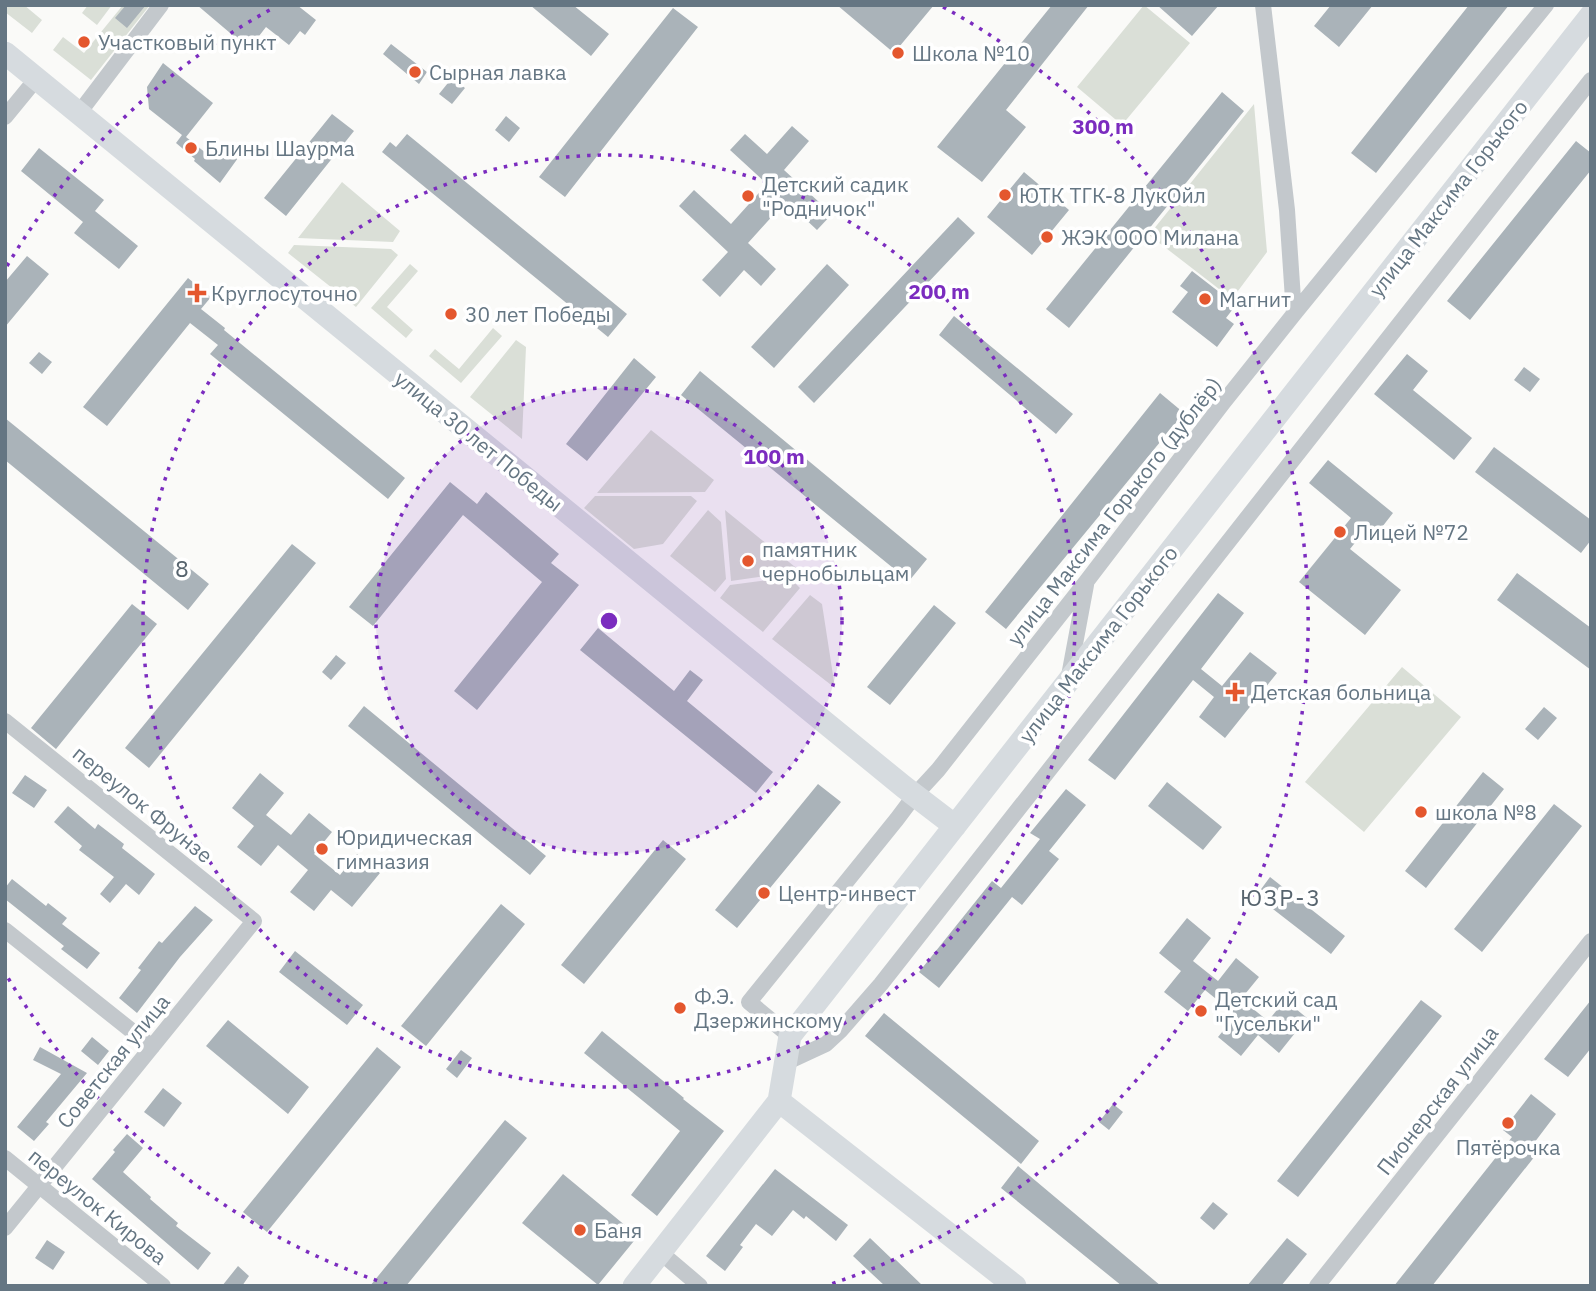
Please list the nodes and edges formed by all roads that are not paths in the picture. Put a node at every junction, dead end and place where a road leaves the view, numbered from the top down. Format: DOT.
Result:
graph roads {
  1 [pos="161,5"];
  2 [pos="1263,5"];
  3 [pos="1546,5"];
  4 [pos="1591,15"];
  5 [pos="6,54"];
  6 [pos="37,78"];
  7 [pos="1591,80"];
  8 [pos="79,113"];
  9 [pos="5,117"];
  10 [pos="1294,313"];
  11 [pos="1086,582"];
  12 [pos="1068,683"];
  13 [pos="5,721"];
  14 [pos="915,794"];
  15 [pos="955,826"];
  16 [pos="254,921"];
  17 [pos="5,930"];
  18 [pos="1591,941"];
  19 [pos="790,1036"];
  20 [pos="152,1047"];
  21 [pos="785,1063"];
  22 [pos="779,1101"];
  23 [pos="5,1158"];
  24 [pos="40,1185"];
  25 [pos="5,1228"];
  26 [pos="660,1252"];
  27 [pos="163,1286"];
  28 [pos="635,1286"];
  29 [pos="700,1286"];
  30 [pos="1015,1286"];
  31 [pos="1317,1286"];
  1 -- 8 [label="street"];
  2 -- 10 [label="street"];
  3 -- 10 [label="street, улица Максима Горького (дублёр)"];
  4 -- 12 [label="street, улица Максима Горького"];
  5 -- 6 [label="street, улица 30 лет Победы"];
  6 -- 8 [label="street, улица 30 лет Победы"];
  6 -- 9 [label="street"];
  7 -- 21 [label="street"];
  8 -- 14 [label="street, улица 30 лет Победы"];
  10 -- 11 [label="street, улица Максима Горького (дублёр)"];
  11 -- 12 [label="street"];
  11 -- 14 [label="street, улица Максима Горького (дублёр)"];
  12 -- 15 [label="street, улица Максима Горького"];
  13 -- 16 [label="street, переулок Фрунзе"];
  14 -- 15 [label="street, улица 30 лет Победы"];
  14 -- 19 [label="street, улица Максима Горького (дублёр)"];
  15 -- 19 [label="street, улица Максима Горького"];
  16 -- 20 [label="street, Советская улица"];
  17 -- 20 [label="street"];
  18 -- 31 [label="street, Пионерская улица"];
  19 -- 21 [label="street, улица Максима Горького"];
  20 -- 24 [label="street, Советская улица"];
  21 -- 22 [label="street, улица Максима Горького"];
  22 -- 26 [label="street, улица Максима Горького"];
  22 -- 30 [label="street"];
  23 -- 24 [label="street, переулок Кирова"];
  24 -- 25 [label="street, Советская улица"];
  24 -- 27 [label="street, переулок Кирова"];
  26 -- 28 [label="street, улица Максима Горького"];
  26 -- 29 [label="street"];
}
